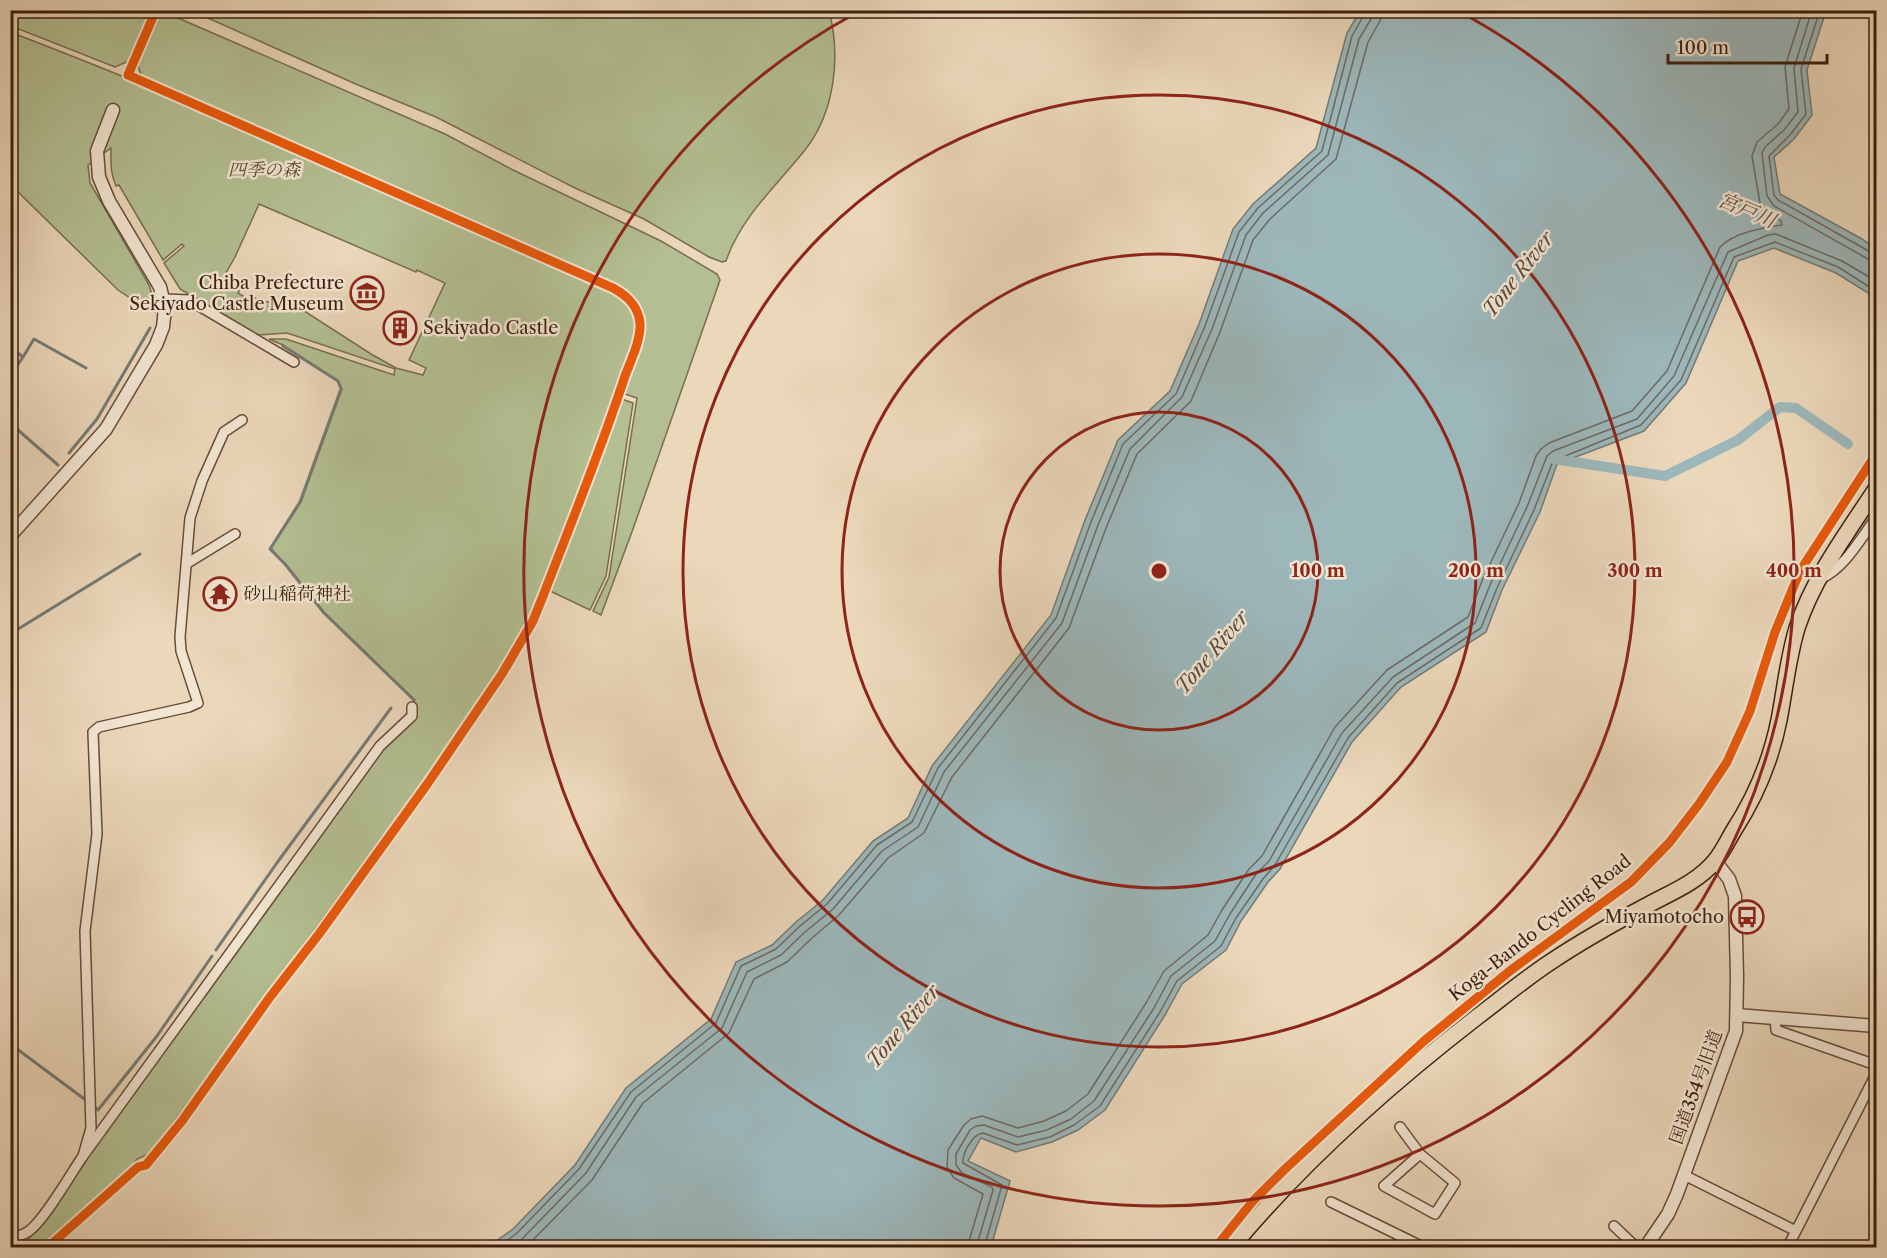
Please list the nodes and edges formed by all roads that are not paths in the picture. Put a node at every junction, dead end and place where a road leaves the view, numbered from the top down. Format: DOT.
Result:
graph roads {
  1 [pos="113,110"];
  2 [pos="164,299"];
  3 [pos="294,362"];
  4 [pos="242,420"];
  5 [pos="1876,489"];
  6 [pos="1876,518"];
  7 [pos="235,534"];
  8 [pos="10,536"];
  9 [pos="186,564"];
  10 [pos="1818,580"];
  11 [pos="412,707"];
  12 [pos="1715,861"];
  13 [pos="1737,1015"];
  14 [pos="1774,1017"];
  15 [pos="1876,1026"];
  16 [pos="1876,1065"];
  17 [pos="1876,1074"];
  18 [pos="1400,1127"];
  19 [pos="1420,1154"];
  20 [pos="83,1156"];
  21 [pos="1684,1175"];
  22 [pos="1331,1202"];
  23 [pos="1614,1226"];
  24 [pos="1796,1231"];
  25 [pos="14,1237"];
  26 [pos="17,1248"];
  27 [pos="1231,1248"];
  28 [pos="1425,1248"];
  29 [pos="1637,1248"];
  30 [pos="1645,1248"];
  31 [pos="1787,1248"];
  1 -- 2 [label="street"];
  2 -- 3 [label="street"];
  2 -- 8 [label="street"];
  4 -- 9 [label="street"];
  5 -- 10 [label="highway"];
  6 -- 10 [label="street"];
  7 -- 9 [label="street"];
  9 -- 20 [label="street"];
  10 -- 12 [label="highway"];
  11 -- 20 [label="street"];
  12 -- 13 [label="street, 国道354号旧道"];
  12 -- 27 [label="highway"];
  13 -- 14 [label="street"];
  13 -- 21 [label="street, 国道354号旧道"];
  14 -- 15 [label="street"];
  14 -- 16 [label="street"];
  17 -- 24 [label="street"];
  18 -- 19 [label="street"];
  19 -- 19 [label="street"];
  20 -- 25 [label="street"];
  21 -- 24 [label="street"];
  21 -- 30 [label="street, 国道354号旧道"];
  22 -- 28 [label="street"];
  23 -- 29 [label="street"];
  24 -- 31 [label="street"];
  25 -- 26 [label="street"];
}
